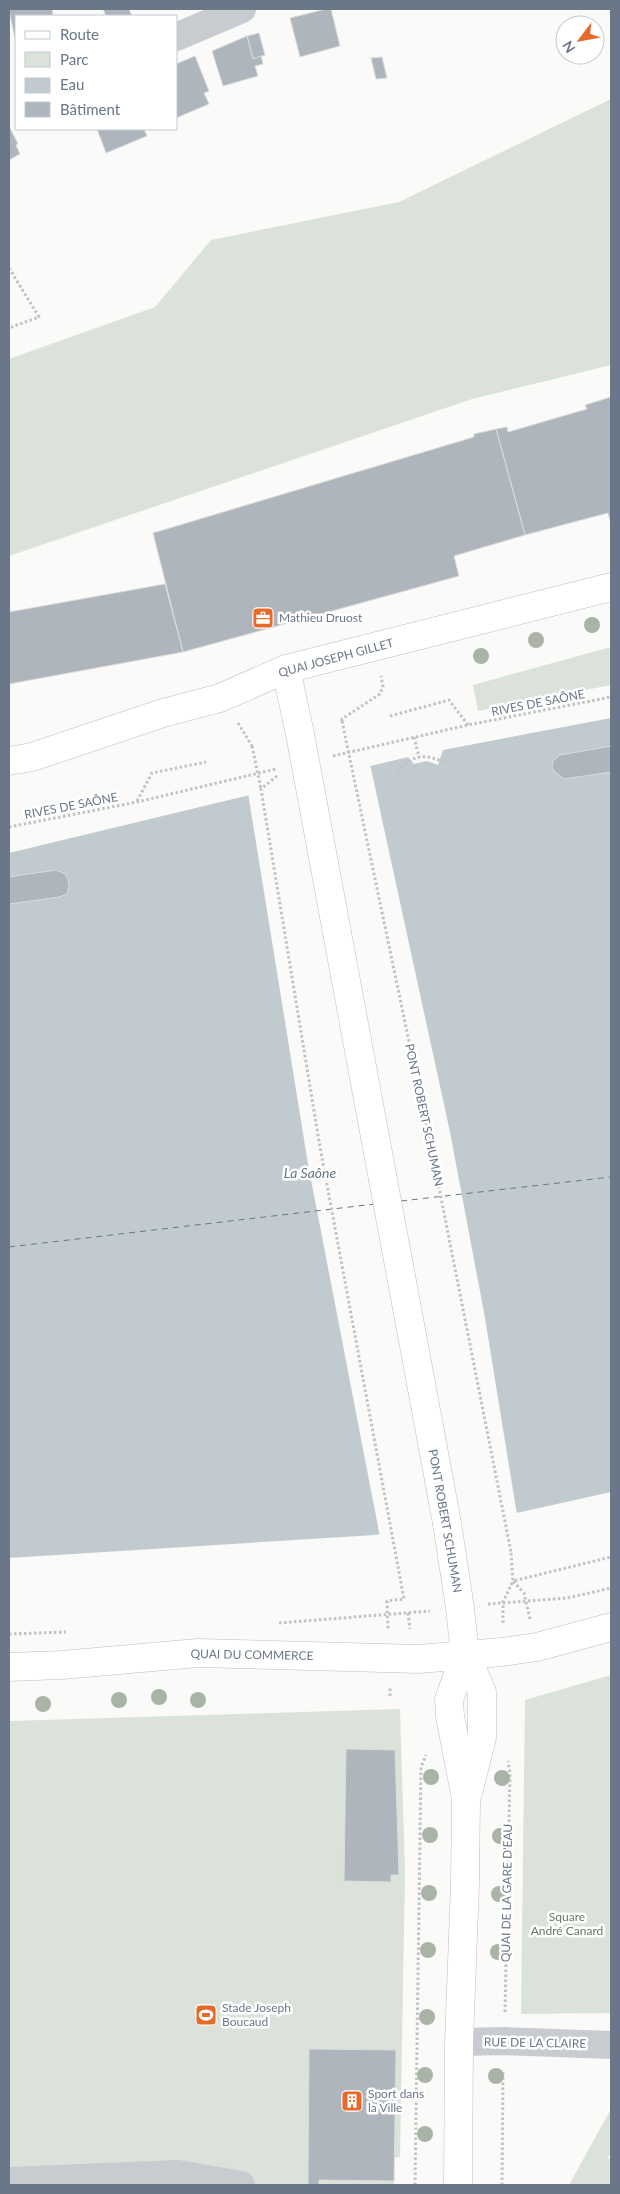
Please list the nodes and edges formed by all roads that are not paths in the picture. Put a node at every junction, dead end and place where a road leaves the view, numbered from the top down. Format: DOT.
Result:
graph roads {
  1 [pos="242,9"];
  2 [pos="178,36"];
  3 [pos="611,587"];
  4 [pos="286,669"];
  5 [pos="9,761"];
  6 [pos="611,1627"];
  7 [pos="464,1654"];
  8 [pos="9,1667"];
  9 [pos="459,2042"];
  10 [pos="611,2045"];
  11 [pos="9,2181"];
  12 [pos="241,2185"];
  13 [pos="458,2185"];
  1 -- 2 [label="street"];
  3 -- 4 [label="main road, QUAI JOSEPH GILLET"];
  4 -- 5 [label="main road, QUAI JOSEPH GILLET"];
  4 -- 7 [label="main road, PONT ROBERT SCHUMAN, bridge"];
  6 -- 7 [label="main road, QUAI DU COMMERCE"];
  7 -- 8 [label="main road, QUAI DU COMMERCE"];
  7 -- 9 [label="main road"];
  9 -- 10 [label="street, RUE DE LA CLAIRE"];
  9 -- 13 [label="main road"];
  11 -- 12 [label="street"];
}
